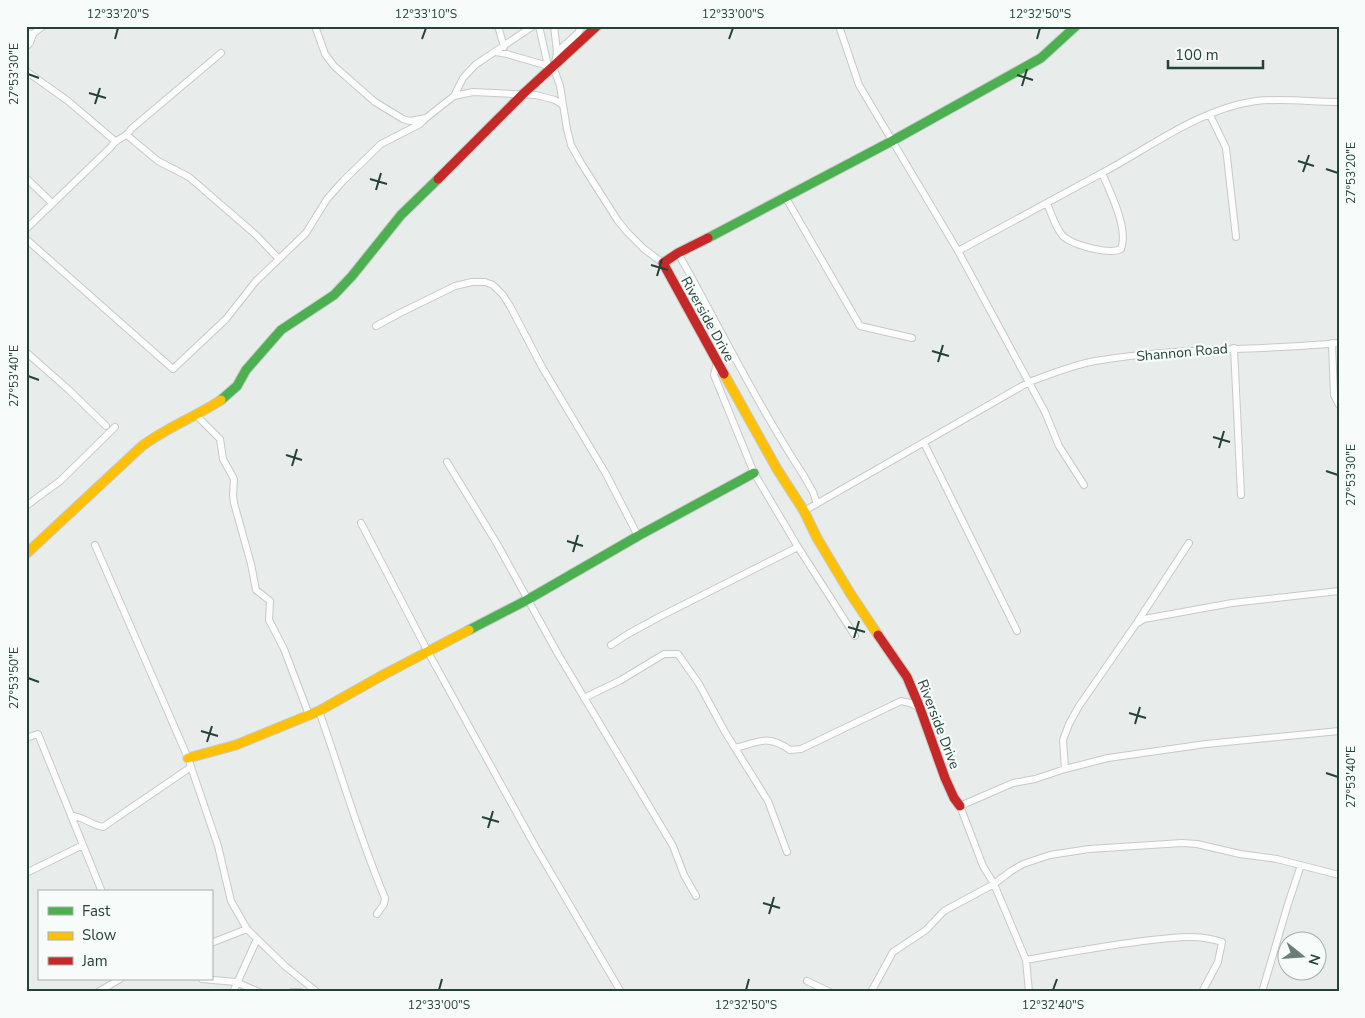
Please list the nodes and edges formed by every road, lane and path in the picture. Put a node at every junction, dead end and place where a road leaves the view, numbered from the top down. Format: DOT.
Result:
graph roads {
  1 [pos="43,26"];
  2 [pos="315,26"];
  3 [pos="498,26"];
  4 [pos="532,26"];
  5 [pos="539,26"];
  6 [pos="554,26"];
  7 [pos="582,26"];
  8 [pos="597,26"];
  9 [pos="839,26"];
  10 [pos="1076,26"];
  11 [pos="29,34"];
  12 [pos="26,47"];
  13 [pos="504,47"];
  14 [pos="496,52"];
  15 [pos="557,52"];
  16 [pos="221,53"];
  17 [pos="551,67"];
  18 [pos="26,71"];
  19 [pos="522,94"];
  20 [pos="454,96"];
  21 [pos="1339,102"];
  22 [pos="563,105"];
  23 [pos="1210,114"];
  24 [pos="426,118"];
  25 [pos="128,136"];
  26 [pos="115,141"];
  27 [pos="892,141"];
  28 [pos="1102,173"];
  29 [pos="26,178"];
  30 [pos="786,198"];
  31 [pos="52,203"];
  32 [pos="1047,203"];
  33 [pos="26,229"];
  34 [pos="1236,237"];
  35 [pos="26,239"];
  36 [pos="958,251"];
  37 [pos="678,253"];
  38 [pos="278,258"];
  39 [pos="663,263"];
  40 [pos="376,326"];
  41 [pos="912,338"];
  42 [pos="1335,343"];
  43 [pos="1234,348"];
  44 [pos="26,352"];
  45 [pos="717,363"];
  46 [pos="1029,382"];
  47 [pos="1339,405"];
  48 [pos="196,415"];
  49 [pos="106,426"];
  50 [pos="115,427"];
  51 [pos="924,443"];
  52 [pos="447,462"];
  53 [pos="754,473"];
  54 [pos="1084,485"];
  55 [pos="1241,495"];
  56 [pos="27,503"];
  57 [pos="817,504"];
  58 [pos="804,511"];
  59 [pos="361,523"];
  60 [pos="638,536"];
  61 [pos="1189,543"];
  62 [pos="95,545"];
  63 [pos="798,547"];
  64 [pos="26,554"];
  65 [pos="1339,591"];
  66 [pos="527,600"];
  67 [pos="1151,601"];
  68 [pos="1154,617"];
  69 [pos="1136,624"];
  70 [pos="1017,632"];
  71 [pos="855,636"];
  72 [pos="611,645"];
  73 [pos="428,652"];
  74 [pos="584,698"];
  75 [pos="920,708"];
  76 [pos="319,711"];
  77 [pos="309,715"];
  78 [pos="1339,730"];
  79 [pos="26,738"];
  80 [pos="735,748"];
  81 [pos="188,758"];
  82 [pos="191,767"];
  83 [pos="1065,769"];
  84 [pos="960,806"];
  85 [pos="71,816"];
  86 [pos="83,845"];
  87 [pos="788,852"];
  88 [pos="1301,865"];
  89 [pos="26,873"];
  90 [pos="1339,875"];
  91 [pos="994,884"];
  92 [pos="101,890"];
  93 [pos="696,896"];
  94 [pos="376,914"];
  95 [pos="246,929"];
  96 [pos="257,939"];
  97 [pos="212,943"];
  98 [pos="1026,960"];
  99 [pos="118,980"];
  100 [pos="212,980"];
  101 [pos="807,981"];
  102 [pos="236,982"];
  103 [pos="98,992"];
  104 [pos="233,992"];
  105 [pos="259,992"];
  106 [pos="292,992"];
  107 [pos="300,992"];
  108 [pos="318,992"];
  109 [pos="622,992"];
  110 [pos="830,992"];
  111 [pos="871,992"];
  112 [pos="1029,992"];
  113 [pos="1202,992"];
  114 [pos="1262,992"];
  1 -- 11 [label="street"];
  2 -- 24 [label="street"];
  3 -- 13 [label="street"];
  4 -- 13 [label="street"];
  5 -- 17 [label="street"];
  6 -- 15 [label="street"];
  7 -- 15 [label="street"];
  8 -- 17 [label="street"];
  9 -- 27 [label="street"];
  10 -- 27 [label="street"];
  11 -- 12 [label="street"];
  13 -- 14 [label="street"];
  14 -- 17 [label="street"];
  14 -- 20 [label="street"];
  15 -- 17 [label="street"];
  16 -- 25 [label="street"];
  17 -- 19 [label="street"];
  17 -- 22 [label="street"];
  18 -- 26 [label="street"];
  19 -- 20 [label="street"];
  19 -- 22 [label="street"];
  19 -- 48 [label="street"];
  20 -- 24 [label="street"];
  21 -- 23 [label="street"];
  22 -- 39 [label="street"];
  23 -- 28 [label="street"];
  23 -- 34 [label="street"];
  24 -- 38 [label="street"];
  25 -- 26 [label="street"];
  25 -- 38 [label="street"];
  26 -- 31 [label="street"];
  27 -- 30 [label="street"];
  27 -- 36 [label="street"];
  28 -- 32 [label="street"];
  28 -- 32 [label="street"];
  29 -- 31 [label="street"];
  30 -- 37 [label="street"];
  30 -- 41 [label="street"];
  31 -- 33 [label="street"];
  32 -- 36 [label="street"];
  35 -- 38 [label="street"];
  36 -- 46 [label="street"];
  37 -- 39 [label="street"];
  37 -- 57 [label="street"];
  39 -- 45 [label="street, Riverside Drive"];
  40 -- 60 [label="street"];
  42 -- 43 [label="street, Shannon Road"];
  42 -- 47 [label="street"];
  43 -- 46 [label="street, Shannon Road"];
  43 -- 55 [label="street"];
  44 -- 49 [label="street"];
  45 -- 53 [label="street"];
  45 -- 58 [label="street, Riverside Drive"];
  46 -- 51 [label="street, Shannon Road"];
  46 -- 54 [label="street"];
  48 -- 64 [label="street"];
  48 -- 77 [label="street"];
  50 -- 56 [label="street"];
  51 -- 57 [label="street, Shannon Road"];
  51 -- 70 [label="street"];
  52 -- 66 [label="street"];
  53 -- 60 [label="street"];
  53 -- 63 [label="street"];
  57 -- 58 [label="street, Shannon Road"];
  58 -- 75 [label="street, Riverside Drive"];
  59 -- 73 [label="street"];
  60 -- 66 [label="street"];
  61 -- 67 [label="street"];
  62 -- 81 [label="street"];
  63 -- 71 [label="street"];
  63 -- 72 [label="street"];
  65 -- 68 [label="street"];
  66 -- 73 [label="street"];
  66 -- 74 [label="street"];
  67 -- 68 [label="street"];
  67 -- 69 [label="street"];
  68 -- 69 [label="street"];
  69 -- 83 [label="street"];
  73 -- 76 [label="street"];
  73 -- 109 [label="street"];
  74 -- 80 [label="street"];
  74 -- 93 [label="street"];
  75 -- 80 [label="street"];
  75 -- 84 [label="street, Riverside Drive"];
  76 -- 77 [label="street"];
  76 -- 94 [label="street"];
  77 -- 81 [label="street"];
  78 -- 83 [label="street"];
  79 -- 85 [label="street"];
  80 -- 87 [label="street"];
  81 -- 82 [label="street"];
  82 -- 85 [label="street"];
  82 -- 95 [label="street"];
  83 -- 84 [label="street"];
  84 -- 91 [label="street"];
  85 -- 86 [label="street"];
  86 -- 89 [label="street"];
  86 -- 92 [label="street"];
  88 -- 90 [label="street"];
  88 -- 91 [label="street"];
  88 -- 114 [label="street"];
  91 -- 98 [label="street"];
  91 -- 111 [label="street"];
  95 -- 96 [label="street"];
  95 -- 97 [label="street"];
  96 -- 102 [label="street"];
  96 -- 108 [label="street"];
  98 -- 112 [label="street"];
  98 -- 113 [label="street"];
  99 -- 103 [label="street"];
  100 -- 102 [label="street"];
  101 -- 110 [label="street"];
  102 -- 104 [label="street"];
  102 -- 105 [label="street"];
  106 -- 107 [label="street"];
}
